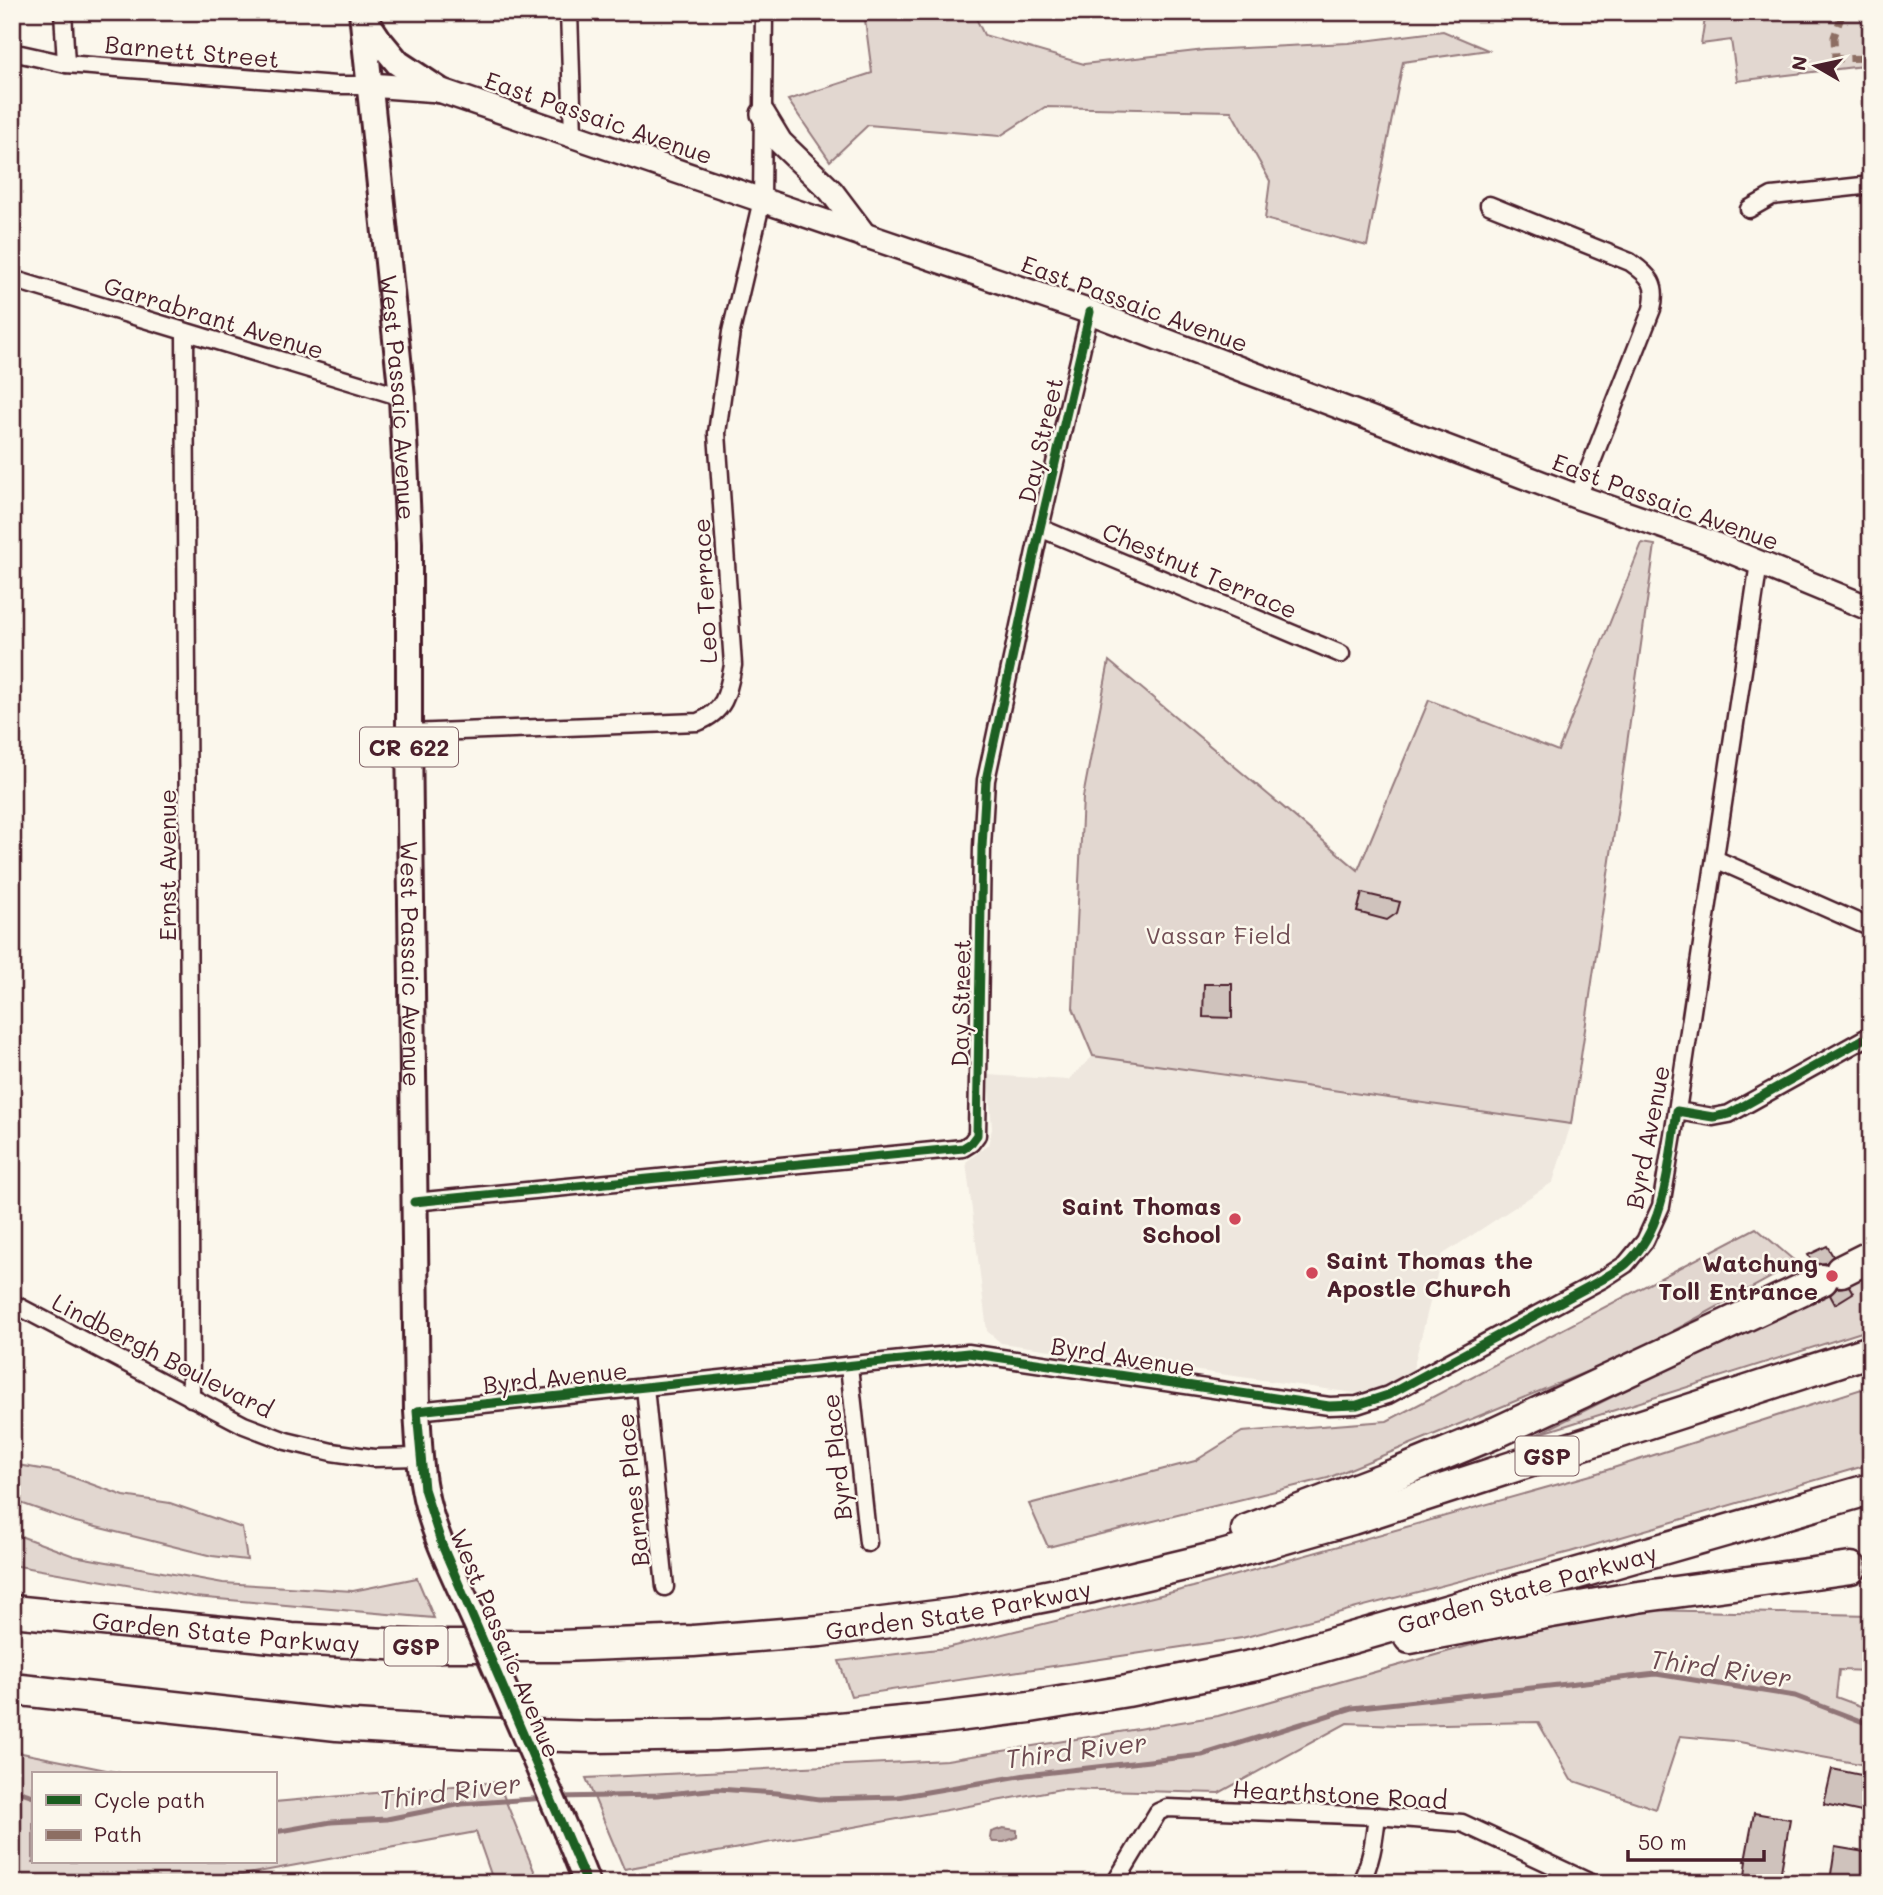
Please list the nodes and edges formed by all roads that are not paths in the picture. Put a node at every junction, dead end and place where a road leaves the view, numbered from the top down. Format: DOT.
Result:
graph roads {
  1 [pos="63,12"];
  2 [pos="569,12"];
  3 [pos="764,12"];
  4 [pos="362,13"];
  5 [pos="12,52"];
  6 [pos="66,64"];
  7 [pos="369,85"];
  8 [pos="439,90"];
  9 [pos="763,114"];
  10 [pos="573,135"];
  11 [pos="1871,185"];
  12 [pos="762,200"];
  13 [pos="1489,205"];
  14 [pos="1749,209"];
  15 [pos="865,236"];
  16 [pos="12,279"];
  17 [pos="1090,312"];
  18 [pos="186,332"];
  19 [pos="402,397"];
  20 [pos="1578,497"];
  21 [pos="1040,527"];
  22 [pos="1759,563"];
  23 [pos="1871,609"];
  24 [pos="1341,654"];
  25 [pos="409,733"];
  26 [pos="1715,859"];
  27 [pos="1871,928"];
  28 [pos="1871,1035"];
  29 [pos="1677,1111"];
  30 [pos="414,1202"];
  31 [pos="1871,1256"];
  32 [pos="12,1303"];
  33 [pos="1871,1352"];
  34 [pos="849,1366"];
  35 [pos="645,1387"];
  36 [pos="191,1398"];
  37 [pos="417,1412"];
  38 [pos="420,1457"];
  39 [pos="1871,1489"];
  40 [pos="868,1543"];
  41 [pos="1863,1566"];
  42 [pos="664,1587"];
  43 [pos="1092,1587"];
  44 [pos="12,1611"];
  45 [pos="1261,1664"];
  46 [pos="12,1689"];
  47 [pos="1377,1816"];
  48 [pos="587,1883"];
  49 [pos="1115,1883"];
  50 [pos="1360,1883"];
  51 [pos="1591,1883"];
  1 -- 6 [label="street"];
  2 -- 10 [label="street"];
  3 -- 9 [label="street, Leo Terrace"];
  4 -- 7 [label="main road, West Passaic Avenue / CR 622"];
  4 -- 8 [label="main road"];
  5 -- 6 [label="street, Barnett Street"];
  6 -- 7 [label="street, Barnett Street"];
  7 -- 8 [label="main road, East Passaic Avenue"];
  7 -- 19 [label="main road, West Passaic Avenue / CR 622"];
  8 -- 10 [label="main road, East Passaic Avenue"];
  9 -- 12 [label="street, Leo Terrace"];
  9 -- 15 [label="main road"];
  10 -- 12 [label="main road, East Passaic Avenue"];
  11 -- 14 [label="street"];
  12 -- 15 [label="main road, East Passaic Avenue"];
  12 -- 25 [label="street, Leo Terrace"];
  13 -- 20 [label="street"];
  15 -- 17 [label="main road, East Passaic Avenue"];
  16 -- 18 [label="street, Garrabrant Avenue"];
  17 -- 20 [label="main road, East Passaic Avenue"];
  17 -- 21 [label="street, Day Street"];
  18 -- 19 [label="street, Garrabrant Avenue"];
  18 -- 36 [label="street, Ernst Avenue"];
  19 -- 25 [label="main road, West Passaic Avenue / CR 622"];
  20 -- 22 [label="main road, East Passaic Avenue"];
  21 -- 24 [label="street, Chestnut Terrace"];
  21 -- 30 [label="street, Day Street"];
  22 -- 23 [label="main road, East Passaic Avenue"];
  22 -- 26 [label="street, Byrd Avenue"];
  25 -- 30 [label="main road, West Passaic Avenue / CR 622"];
  26 -- 27 [label="street"];
  26 -- 29 [label="street, Byrd Avenue"];
  28 -- 29 [label="street"];
  29 -- 34 [label="street, Byrd Avenue"];
  30 -- 37 [label="main road, West Passaic Avenue / CR 622"];
  31 -- 43 [label="highway"];
  32 -- 36 [label="street, Lindbergh Boulevard"];
  33 -- 43 [label="highway, Garden State Parkway / GSP"];
  34 -- 35 [label="street, Byrd Avenue"];
  34 -- 40 [label="street, Byrd Place"];
  35 -- 37 [label="street, Byrd Avenue"];
  35 -- 42 [label="street, Barnes Place"];
  36 -- 38 [label="street, Lindbergh Boulevard"];
  37 -- 38 [label="main road, West Passaic Avenue / CR 622"];
  38 -- 48 [label="main road, West Passaic Avenue / CR 622, bridge"];
  39 -- 45 [label="highway, Garden State Parkway"];
  41 -- 45 [label="highway"];
  43 -- 44 [label="highway, Garden State Parkway / GSP"];
  45 -- 46 [label="highway, Garden State Parkway"];
  47 -- 49 [label="street, Hearthstone Road"];
  47 -- 50 [label="street"];
  47 -- 51 [label="street, Hearthstone Road"];
}
